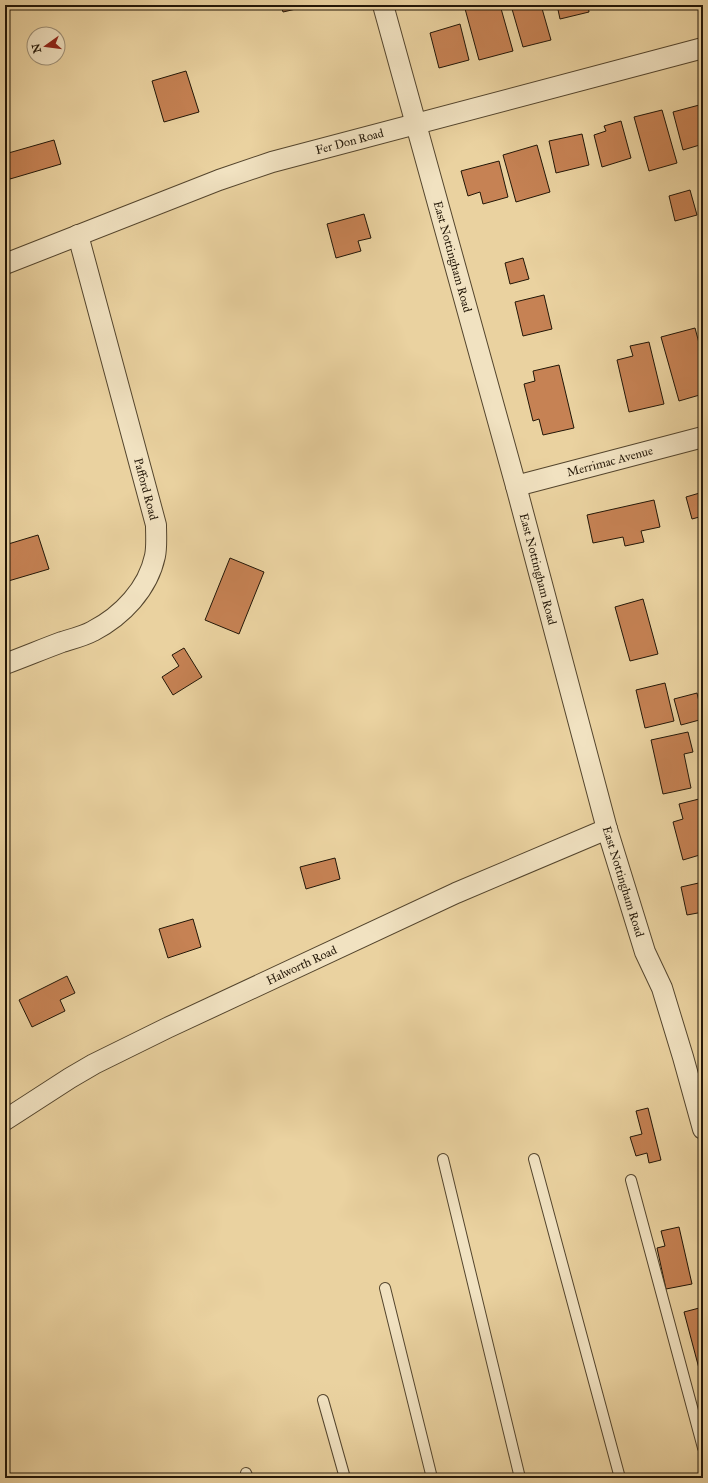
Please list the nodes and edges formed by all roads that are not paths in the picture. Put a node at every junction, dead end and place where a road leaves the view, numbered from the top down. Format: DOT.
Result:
graph roads {
  1 [pos="383,5"];
  2 [pos="703,48"];
  3 [pos="416,125"];
  4 [pos="78,235"];
  5 [pos="5,264"];
  6 [pos="703,437"];
  7 [pos="516,486"];
  8 [pos="5,664"];
  9 [pos="607,829"];
  10 [pos="5,1120"];
  11 [pos="703,1129"];
  12 [pos="443,1159"];
  13 [pos="534,1159"];
  14 [pos="631,1180"];
  15 [pos="385,1288"];
  16 [pos="323,1400"];
  17 [pos="703,1448"];
  18 [pos="345,1478"];
  19 [pos="432,1478"];
  20 [pos="520,1478"];
  21 [pos="620,1478"];
  1 -- 3 [label="street, East Nottingham Road"];
  2 -- 3 [label="street, Fer Don Road"];
  3 -- 4 [label="street, Fer Don Road"];
  3 -- 7 [label="street, East Nottingham Road"];
  4 -- 5 [label="street, Fer Don Road"];
  4 -- 8 [label="street, Pafford Road"];
  6 -- 7 [label="street, Merrimac Avenue"];
  7 -- 9 [label="street, East Nottingham Road"];
  9 -- 10 [label="street, Halworth Road"];
  9 -- 11 [label="street, East Nottingham Road"];
  12 -- 20 [label="lane"];
  13 -- 21 [label="lane"];
  14 -- 17 [label="lane"];
  15 -- 19 [label="lane"];
  16 -- 18 [label="lane"];
}
